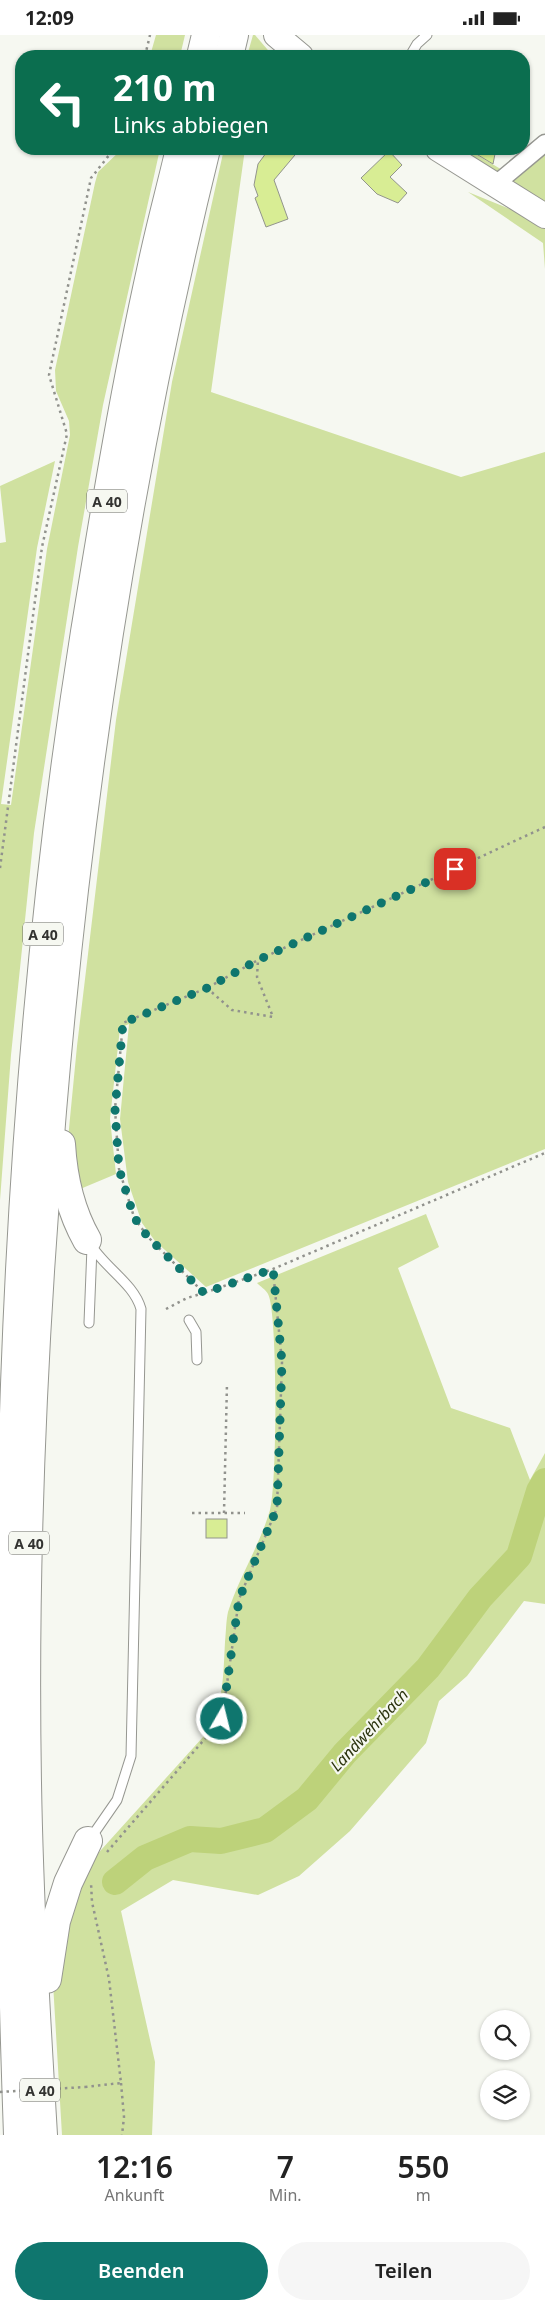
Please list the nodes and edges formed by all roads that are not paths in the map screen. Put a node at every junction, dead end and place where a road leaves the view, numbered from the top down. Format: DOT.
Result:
graph roads {
  1 [pos="206,35"];
  2 [pos="234,35"];
  3 [pos="276,35"];
  4 [pos="427,35"];
  5 [pos="203,50"];
  6 [pos="230,50"];
  7 [pos="294,50"];
  8 [pos="414,50"];
  9 [pos="545,143"];
  10 [pos="179,155"];
  11 [pos="205,155"];
  12 [pos="448,155"];
  13 [pos="496,185"];
  14 [pos="545,216"];
  15 [pos="58,1042"];
  16 [pos="89,1244"];
  17 [pos="13,1290"];
  18 [pos="189,1320"];
  19 [pos="89,1323"];
  20 [pos="0,1345"];
  21 [pos="197,1359"];
  22 [pos="95,1850"];
  23 [pos="38,2045"];
  24 [pos="0,2106"];
  25 [pos="5,2135"];
  26 [pos="18,2135"];
  27 [pos="43,2135"];
  1 -- 5 [label="highway"];
  2 -- 6 [label="highway"];
  3 -- 7 [label="main road"];
  4 -- 8 [label="lane"];
  9 -- 13 [label="street"];
  10 -- 17 [label="highway, A 40"];
  11 -- 15 [label="highway, A 40"];
  12 -- 13 [label="main road"];
  13 -- 14 [label="main road"];
  15 -- 16 [label="highway"];
  15 -- 23 [label="highway, A 40"];
  16 -- 19 [label="lane"];
  16 -- 22 [label="lane"];
  17 -- 20 [label="highway"];
  17 -- 26 [label="highway, A 40"];
  18 -- 21 [label="lane"];
  22 -- 23 [label="highway"];
  23 -- 27 [label="highway, A 40"];
  24 -- 25 [label="highway"];
}
